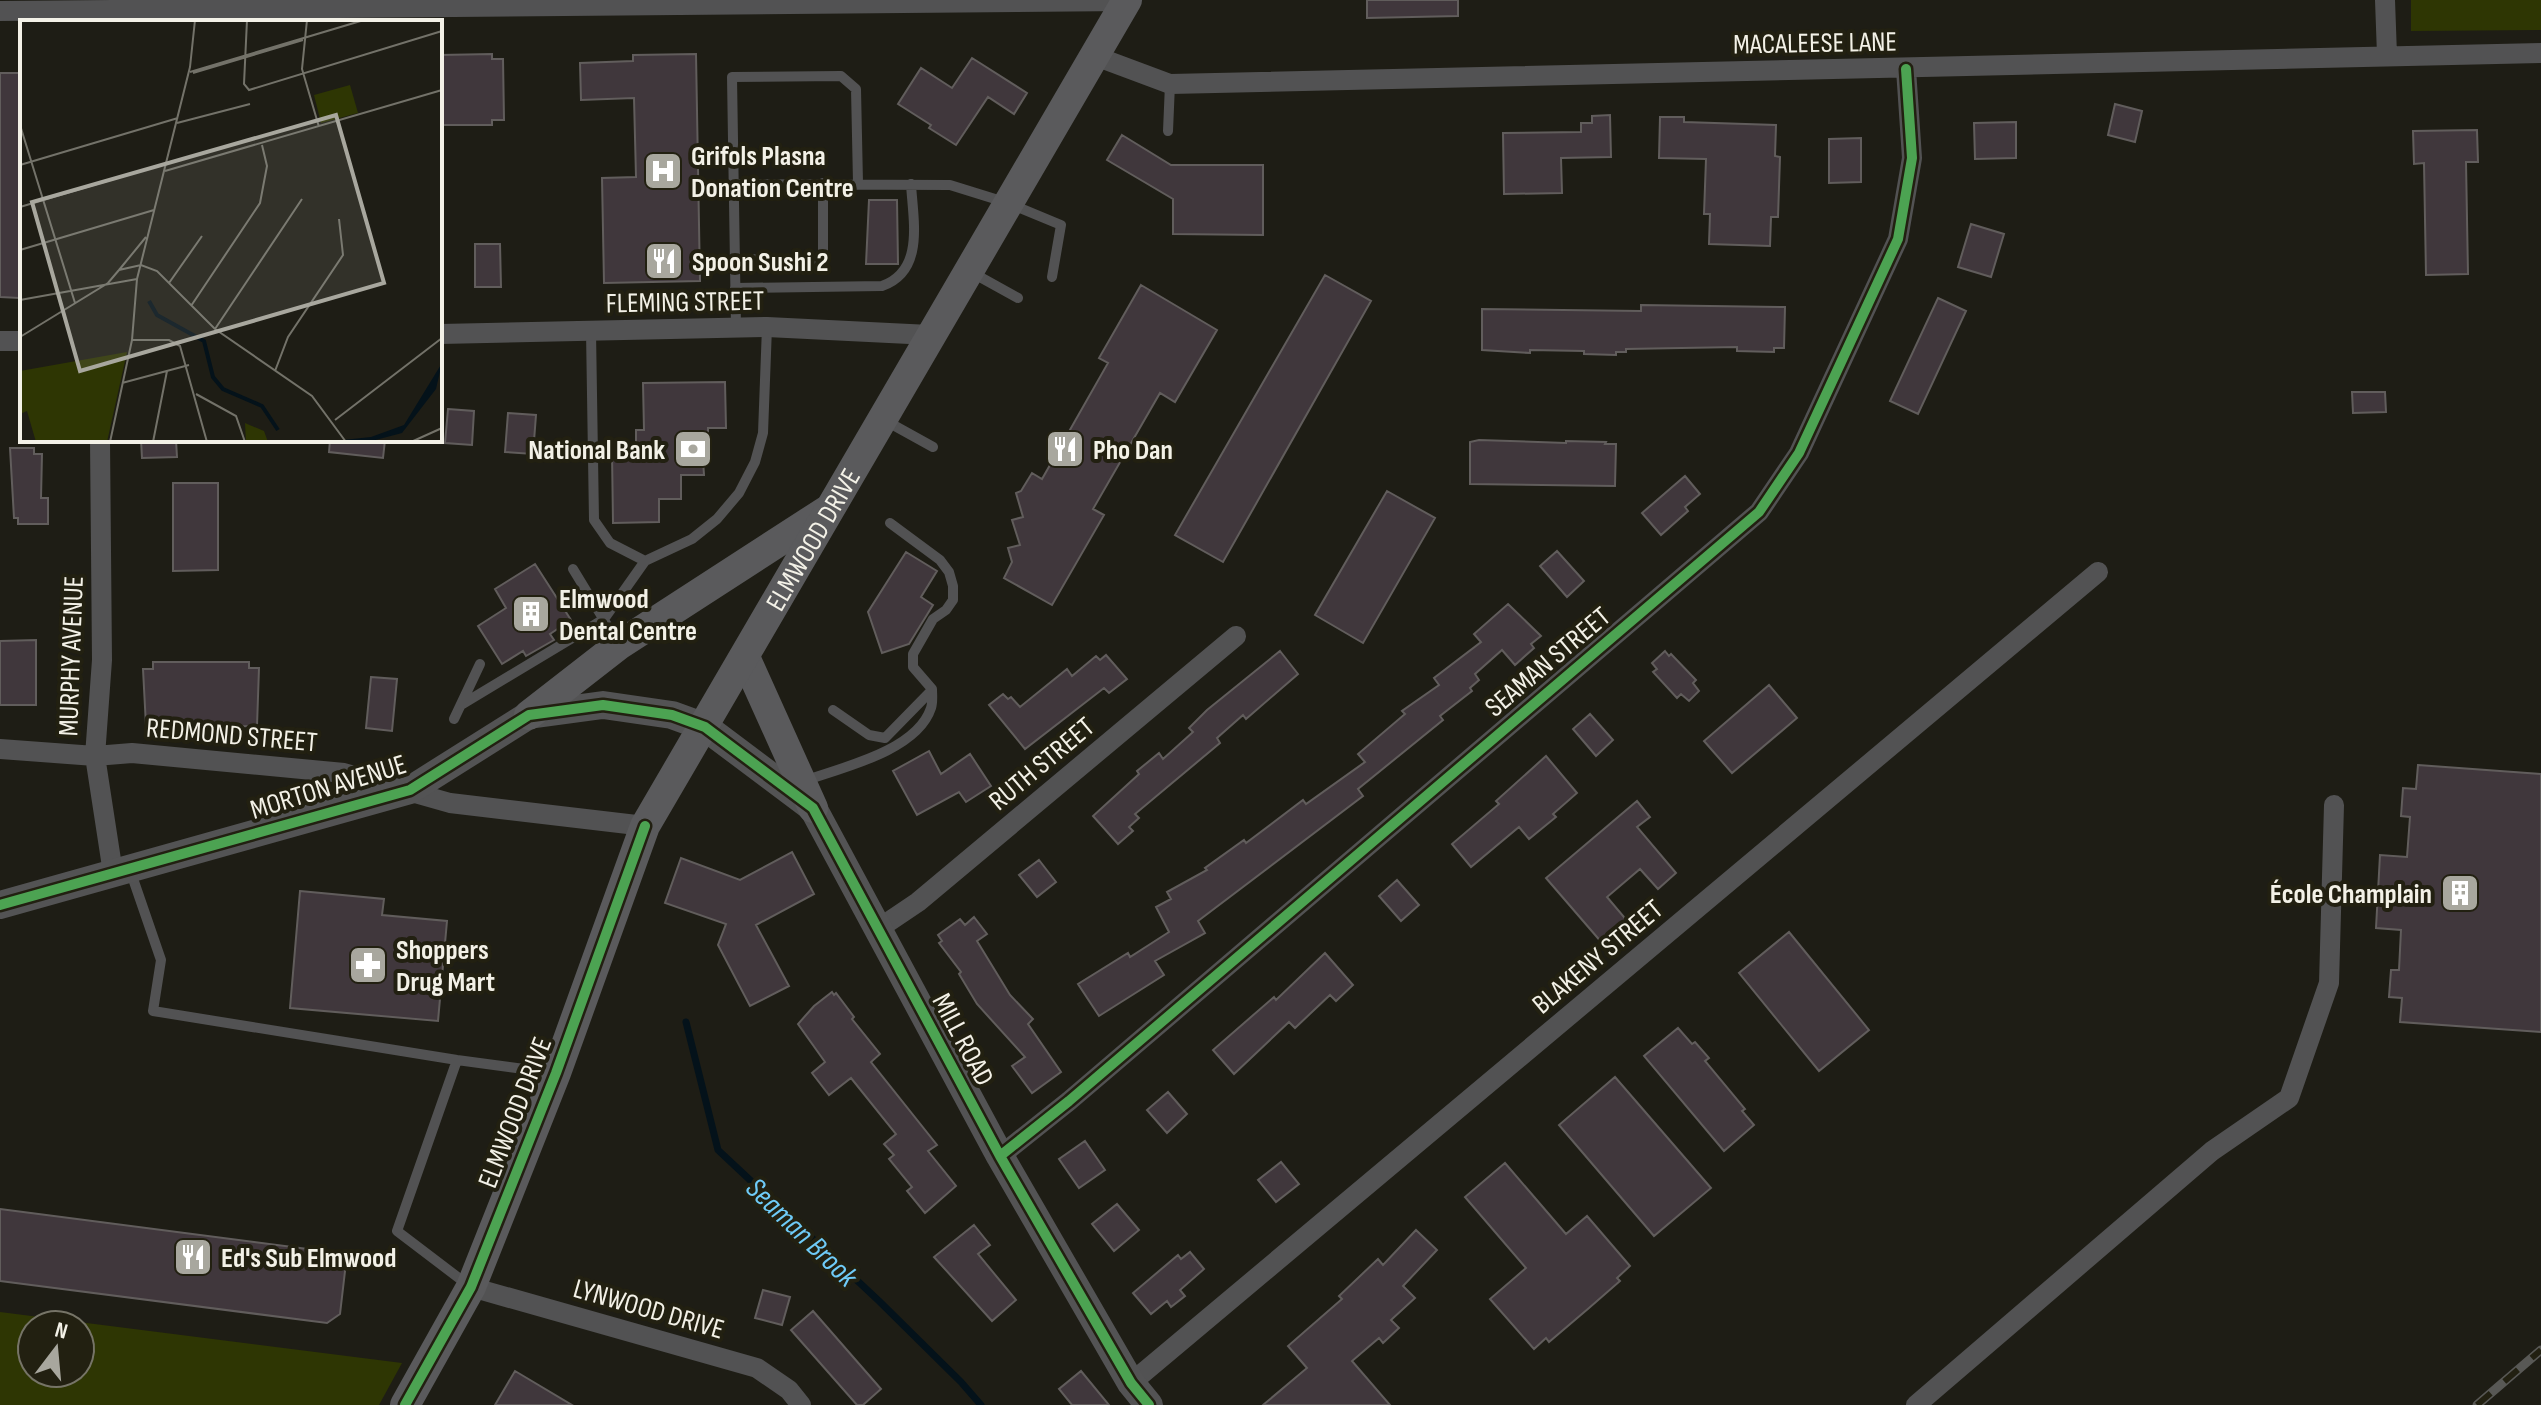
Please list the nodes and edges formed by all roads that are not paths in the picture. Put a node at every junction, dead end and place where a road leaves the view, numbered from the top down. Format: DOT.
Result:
graph roads {
  1 [pos="1127,0"];
  2 [pos="2385,0"];
  3 [pos="0,11"];
  4 [pos="97,11"];
  5 [pos="2541,53"];
  6 [pos="2387,55"];
  7 [pos="1095,56"];
  8 [pos="1906,69"];
  9 [pos="1170,84"];
  10 [pos="1168,131"];
  11 [pos="823,183"];
  12 [pos="858,183"];
  13 [pos="733,184"];
  14 [pos="911,184"];
  15 [pos="1008,203"];
  16 [pos="735,259"];
  17 [pos="969,270"];
  18 [pos="1052,277"];
  19 [pos="735,288"];
  20 [pos="1018,298"];
  21 [pos="736,327"];
  22 [pos="767,327"];
  23 [pos="591,331"];
  24 [pos="442,334"];
  25 [pos="930,335"];
  26 [pos="882,419"];
  27 [pos="100,442"];
  28 [pos="933,447"];
  29 [pos="831,507"];
  30 [pos="890,523"];
  31 [pos="645,561"];
  32 [pos="573,569"];
  33 [pos="2098,572"];
  34 [pos="604,619"];
  35 [pos="1236,636"];
  36 [pos="619,645"];
  37 [pos="745,657"];
  38 [pos="480,664"];
  39 [pos="932,689"];
  40 [pos="461,705"];
  41 [pos="833,710"];
  42 [pos="529,715"];
  43 [pos="454,719"];
  44 [pos="705,727"];
  45 [pos="0,749"];
  46 [pos="95,756"];
  47 [pos="410,790"];
  48 [pos="807,795"];
  49 [pos="2334,805"];
  50 [pos="645,826"];
  51 [pos="121,871"];
  52 [pos="0,905"];
  53 [pos="878,929"];
  54 [pos="457,1060"];
  55 [pos="556,1073"];
  56 [pos="1000,1156"];
  57 [pos="471,1287"];
  58 [pos="1131,1383"];
  59 [pos="405,1405"];
  60 [pos="801,1405"];
  61 [pos="1149,1405"];
  62 [pos="1916,1405"];
  1 -- 4 [label="street"];
  1 -- 7 [label="main road, ELMWOOD DRIVE"];
  2 -- 6 [label="street"];
  3 -- 4 [label="street"];
  5 -- 6 [label="street, MACALEESE LANE"];
  6 -- 8 [label="street, MACALEESE LANE"];
  7 -- 9 [label="street, MACALEESE LANE"];
  7 -- 15 [label="main road, ELMWOOD DRIVE"];
  8 -- 9 [label="street, MACALEESE LANE"];
  8 -- 56 [label="street, SEAMAN STREET"];
  9 -- 10 [label="lane"];
  11 -- 12 [label="lane"];
  11 -- 13 [label="lane"];
  11 -- 16 [label="lane"];
  12 -- 13 [label="lane"];
  12 -- 14 [label="lane"];
  13 -- 16 [label="lane"];
  14 -- 15 [label="lane"];
  14 -- 19 [label="lane"];
  15 -- 17 [label="main road, ELMWOOD DRIVE"];
  15 -- 18 [label="lane"];
  16 -- 19 [label="lane"];
  17 -- 20 [label="lane"];
  17 -- 25 [label="main road, ELMWOOD DRIVE"];
  19 -- 21 [label="lane"];
  21 -- 22 [label="street, FLEMING STREET"];
  21 -- 23 [label="street, FLEMING STREET"];
  22 -- 25 [label="street, FLEMING STREET"];
  22 -- 31 [label="lane"];
  23 -- 24 [label="street, FLEMING STREET"];
  23 -- 31 [label="lane"];
  25 -- 26 [label="main road, ELMWOOD DRIVE"];
  26 -- 28 [label="lane"];
  26 -- 29 [label="main road, ELMWOOD DRIVE"];
  27 -- 46 [label="street, MURPHY AVENUE"];
  29 -- 36 [label="main road"];
  29 -- 37 [label="main road, ELMWOOD DRIVE"];
  30 -- 39 [label="lane"];
  31 -- 34 [label="lane"];
  32 -- 34 [label="lane"];
  33 -- 58 [label="street, BLAKENY STREET"];
  34 -- 36 [label="lane"];
  34 -- 40 [label="lane"];
  35 -- 53 [label="street, RUTH STREET"];
  36 -- 42 [label="main road"];
  37 -- 44 [label="main road, ELMWOOD DRIVE"];
  37 -- 48 [label="main road"];
  38 -- 40 [label="lane"];
  39 -- 41 [label="lane"];
  39 -- 48 [label="lane"];
  40 -- 43 [label="lane"];
  42 -- 44 [label="street, MORTON AVENUE"];
  42 -- 47 [label="street, MORTON AVENUE"];
  44 -- 48 [label="street, MILL ROAD"];
  44 -- 50 [label="main road, ELMWOOD DRIVE"];
  45 -- 46 [label="street, REDMOND STREET"];
  46 -- 47 [label="street, REDMOND STREET"];
  46 -- 51 [label="street, MURPHY AVENUE"];
  47 -- 50 [label="street, REDMOND STREET"];
  47 -- 51 [label="street, MORTON AVENUE"];
  48 -- 53 [label="street, MILL ROAD"];
  49 -- 62 [label="street"];
  50 -- 55 [label="main road, ELMWOOD DRIVE"];
  51 -- 52 [label="street, MORTON AVENUE"];
  51 -- 54 [label="lane"];
  53 -- 56 [label="street, MILL ROAD"];
  54 -- 55 [label="lane"];
  54 -- 57 [label="lane"];
  55 -- 57 [label="main road, ELMWOOD DRIVE"];
  56 -- 58 [label="street, MILL ROAD"];
  57 -- 59 [label="main road, ELMWOOD DRIVE"];
  57 -- 60 [label="street, LYNWOOD DRIVE"];
  58 -- 61 [label="street, MILL ROAD"];
}
